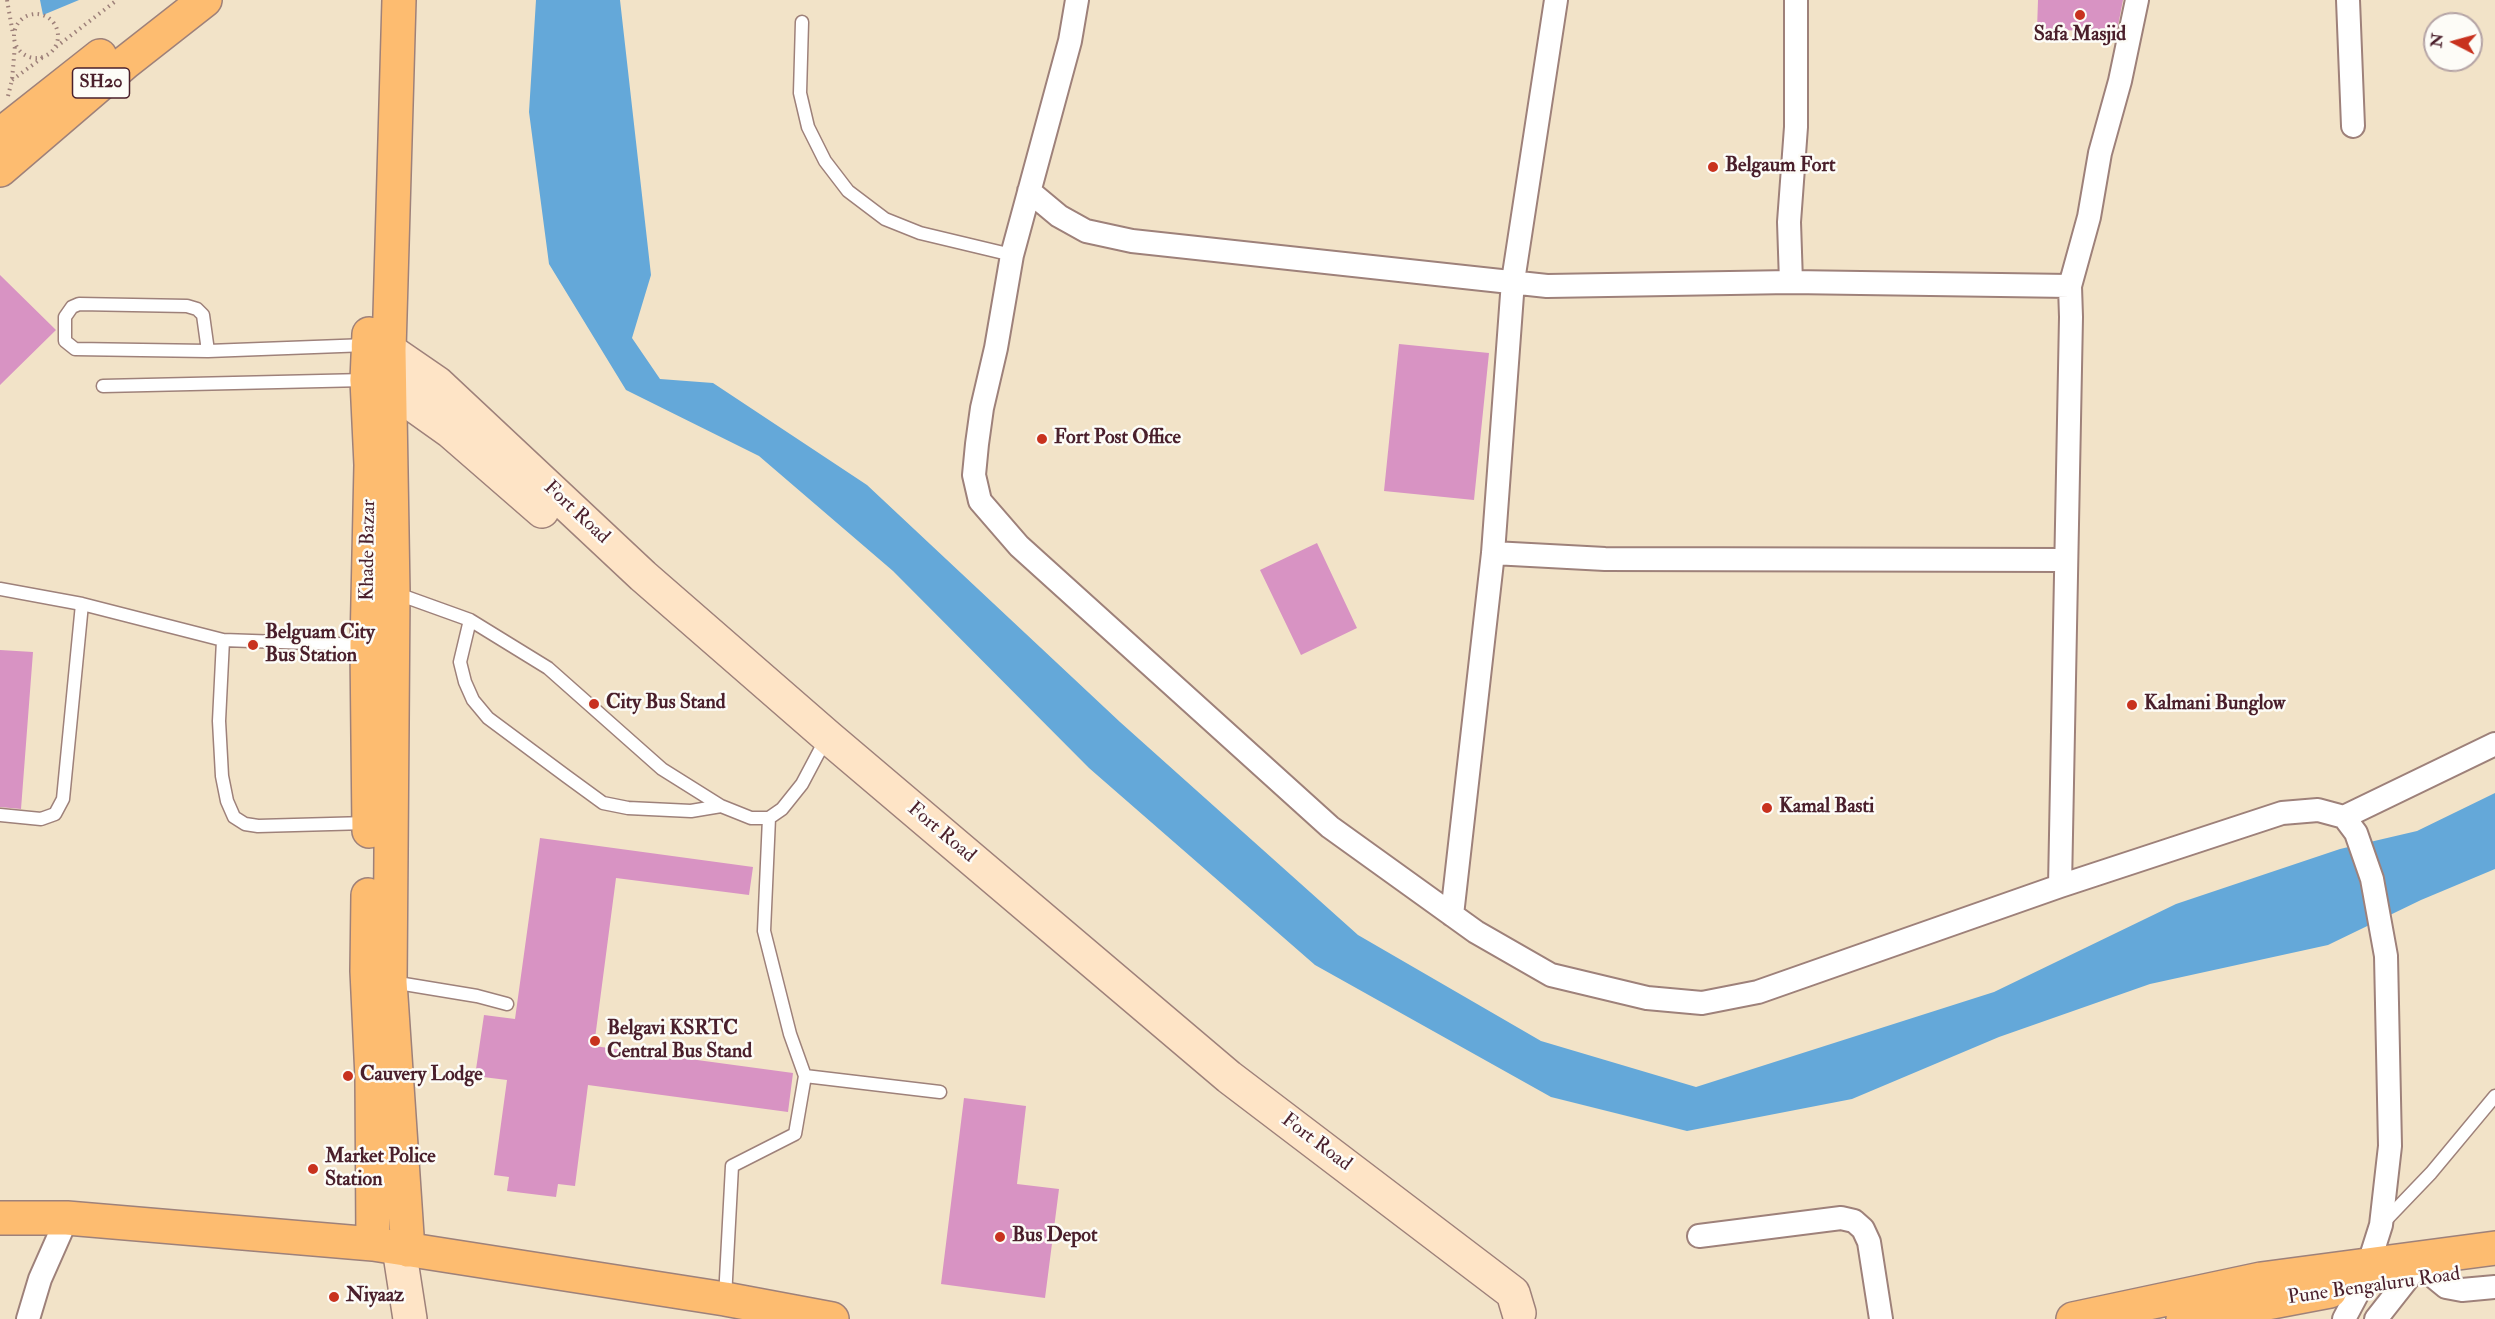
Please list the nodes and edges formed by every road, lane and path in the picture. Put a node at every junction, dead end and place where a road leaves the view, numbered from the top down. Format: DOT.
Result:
graph roads {
  1 [pos="7,0"];
  2 [pos="117,0"];
  3 [pos="170,0"];
  4 [pos="205,0"];
  5 [pos="383,0"];
  6 [pos="1077,0"];
  7 [pos="1556,0"];
  8 [pos="1797,0"];
  9 [pos="2137,0"];
  10 [pos="2348,0"];
  11 [pos="802,22"];
  12 [pos="56,47"];
  13 [pos="43,58"];
  14 [pos="12,80"];
  15 [pos="6,102"];
  16 [pos="2353,126"];
  17 [pos="0,135"];
  18 [pos="0,170"];
  19 [pos="1029,191"];
  20 [pos="1012,255"];
  21 [pos="1513,281"];
  22 [pos="1791,282"];
  23 [pos="2070,286"];
  24 [pos="379,347"];
  25 [pos="208,351"];
  26 [pos="379,384"];
  27 [pos="103,386"];
  28 [pos="1493,553"];
  29 [pos="2066,560"];
  30 [pos="0,589"];
  31 [pos="393,593"];
  32 [pos="82,604"];
  33 [pos="470,620"];
  34 [pos="224,640"];
  35 [pos="367,645"];
  36 [pos="824,743"];
  37 [pos="2495,744"];
  38 [pos="721,806"];
  39 [pos="0,815"];
  40 [pos="2344,817"];
  41 [pos="769,818"];
  42 [pos="369,822"];
  43 [pos="2060,886"];
  44 [pos="1452,915"];
  45 [pos="390,982"];
  46 [pos="507,1004"];
  47 [pos="805,1076"];
  48 [pos="940,1092"];
  49 [pos="2495,1096"];
  50 [pos="0,1218"];
  51 [pos="67,1218"];
  52 [pos="2381,1225"];
  53 [pos="2495,1233"];
  54 [pos="1699,1236"];
  55 [pos="394,1247"];
  56 [pos="2495,1248"];
  57 [pos="2438,1269"];
  58 [pos="2495,1269"];
  59 [pos="2366,1274"];
  60 [pos="2495,1287"];
  61 [pos="724,1299"];
  62 [pos="791,1315"];
  63 [pos="1523,1316"];
  64 [pos="28,1319"];
  65 [pos="410,1319"];
  66 [pos="832,1319"];
  67 [pos="1881,1319"];
  68 [pos="2073,1319"];
  69 [pos="2183,1319"];
  70 [pos="2344,1319"];
  71 [pos="2376,1319"];
  1 -- 14 [label="path"];
  2 -- 12 [label="path"];
  3 -- 17 [label="main road, SH20"];
  4 -- 18 [label="main road, SH20"];
  5 -- 24 [label="main road, Khade Bazar"];
  6 -- 19 [label="street"];
  7 -- 21 [label="street"];
  8 -- 22 [label="street"];
  9 -- 23 [label="street"];
  10 -- 16 [label="street"];
  11 -- 20 [label="lane"];
  12 -- 13 [label="path"];
  12 -- 13 [label="path"];
  13 -- 14 [label="path"];
  14 -- 15 [label="path"];
  19 -- 20 [label="street"];
  19 -- 21 [label="street"];
  20 -- 44 [label="street"];
  21 -- 22 [label="street"];
  21 -- 28 [label="street"];
  22 -- 23 [label="street"];
  23 -- 29 [label="street"];
  24 -- 25 [label="lane"];
  24 -- 26 [label="main road, Khade Bazar"];
  24 -- 36 [label="main road, Fort Road"];
  25 -- 25 [label="lane"];
  26 -- 27 [label="lane"];
  26 -- 31 [label="main road"];
  26 -- 35 [label="main road, Khade Bazar"];
  26 -- 36 [label="main road, Fort Road"];
  28 -- 29 [label="street"];
  28 -- 44 [label="street"];
  29 -- 43 [label="street"];
  30 -- 32 [label="lane"];
  31 -- 33 [label="lane"];
  31 -- 45 [label="main road"];
  32 -- 34 [label="lane"];
  32 -- 39 [label="lane"];
  33 -- 38 [label="lane"];
  33 -- 38 [label="lane"];
  34 -- 35 [label="lane"];
  34 -- 42 [label="lane"];
  35 -- 42 [label="main road, Khade Bazar"];
  36 -- 41 [label="lane"];
  36 -- 63 [label="main road, Fort Road"];
  37 -- 40 [label="street"];
  38 -- 41 [label="lane"];
  40 -- 43 [label="street"];
  40 -- 52 [label="street"];
  41 -- 47 [label="lane"];
  42 -- 55 [label="main road, Khade Bazar"];
  43 -- 44 [label="street"];
  45 -- 46 [label="lane"];
  45 -- 55 [label="main road"];
  47 -- 48 [label="lane"];
  47 -- 61 [label="lane"];
  49 -- 52 [label="lane"];
  50 -- 51 [label="main road"];
  51 -- 55 [label="main road"];
  51 -- 64 [label="street"];
  52 -- 59 [label="street"];
  53 -- 57 [label="street"];
  54 -- 67 [label="street"];
  55 -- 61 [label="main road"];
  55 -- 65 [label="main road, Khade Bazar"];
  56 -- 57 [label="main road"];
  57 -- 58 [label="main road, Pune Bengaluru Road"];
  57 -- 59 [label="main road"];
  57 -- 60 [label="street"];
  57 -- 71 [label="street"];
  59 -- 68 [label="main road"];
  59 -- 69 [label="main road, Pune Bengaluru Road"];
  59 -- 70 [label="street"];
  61 -- 62 [label="main road"];
  62 -- 66 [label="main road"];
}
